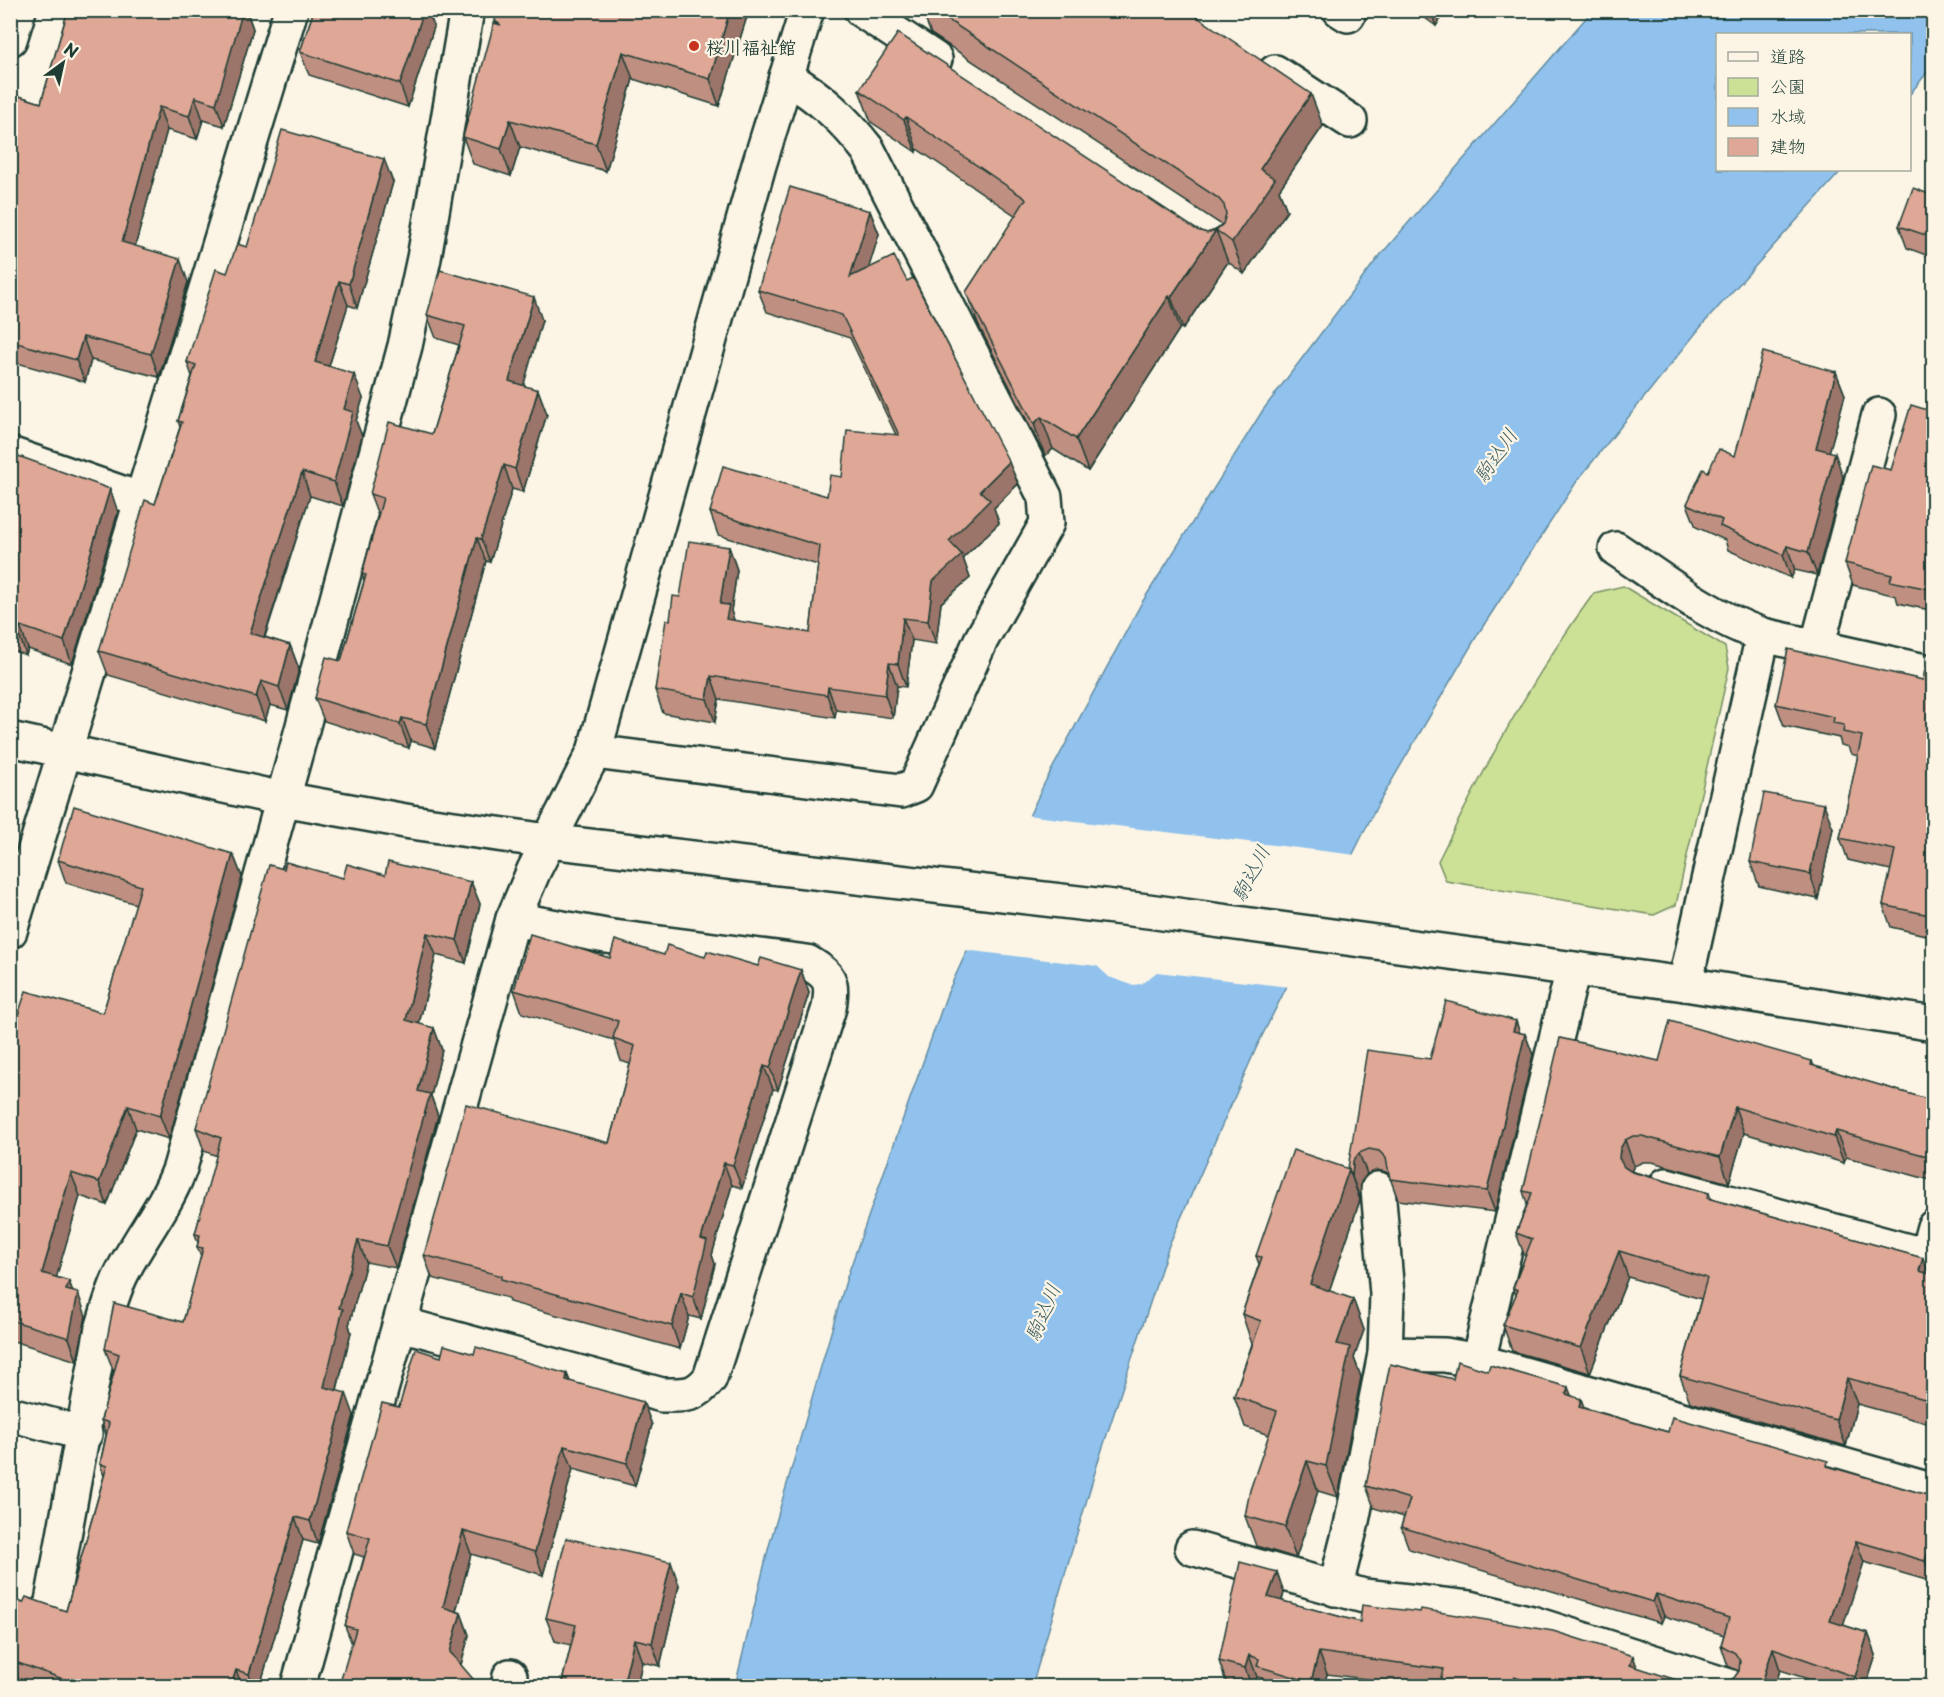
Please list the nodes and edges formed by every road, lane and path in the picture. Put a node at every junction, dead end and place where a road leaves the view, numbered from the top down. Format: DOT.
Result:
graph roads {
  1 [pos="20,10"];
  2 [pos="291,10"];
  3 [pos="807,10"];
  4 [pos="861,10"];
  5 [pos="466,11"];
  6 [pos="901,21"];
  7 [pos="10,39"];
  8 [pos="1252,56"];
  9 [pos="786,77"];
  10 [pos="963,78"];
  11 [pos="1350,121"];
  12 [pos="1879,416"];
  13 [pos="10,454"];
  14 [pos="142,500"];
  15 [pos="1616,549"];
  16 [pos="1762,635"];
  17 [pos="1817,647"];
  18 [pos="1934,673"];
  19 [pos="10,739"];
  20 [pos="594,752"];
  21 [pos="67,754"];
  22 [pos="283,799"];
  23 [pos="548,841"];
  24 [pos="513,919"];
  25 [pos="10,931"];
  26 [pos="1573,969"];
  27 [pos="1685,984"];
  28 [pos="1934,1024"];
  29 [pos="1647,1180"];
  30 [pos="1378,1189"];
  31 [pos="1931,1247"];
  32 [pos="401,1324"];
  33 [pos="1385,1353"];
  34 [pos="1478,1361"];
  35 [pos="10,1413"];
  36 [pos="85,1434"];
  37 [pos="1934,1491"];
  38 [pos="1192,1548"];
  39 [pos="1335,1589"];
  40 [pos="51,1607"];
  41 [pos="298,1686"];
  42 [pos="1729,1686"];
  1 -- 7 [label="street"];
  2 -- 14 [label="street"];
  3 -- 9 [label="street"];
  4 -- 6 [label="street"];
  5 -- 22 [label="street"];
  6 -- 10 [label="street"];
  8 -- 11 [label="street"];
  9 -- 20 [label="street"];
  9 -- 20 [label="street"];
  12 -- 17 [label="street"];
  13 -- 14 [label="street"];
  14 -- 21 [label="street"];
  15 -- 16 [label="street"];
  16 -- 17 [label="street"];
  16 -- 27 [label="street"];
  17 -- 18 [label="street"];
  19 -- 21 [label="street"];
  20 -- 23 [label="street"];
  21 -- 22 [label="street"];
  21 -- 25 [label="street"];
  22 -- 23 [label="street"];
  22 -- 36 [label="street"];
  23 -- 24 [label="street"];
  23 -- 26 [label="street"];
  24 -- 32 [label="street"];
  24 -- 32 [label="street"];
  26 -- 27 [label="street"];
  26 -- 34 [label="street"];
  27 -- 28 [label="street"];
  29 -- 31 [label="street"];
  30 -- 33 [label="street"];
  32 -- 41 [label="street"];
  33 -- 34 [label="street"];
  33 -- 39 [label="street"];
  34 -- 37 [label="street"];
  35 -- 36 [label="street"];
  36 -- 40 [label="street"];
  38 -- 39 [label="street"];
  39 -- 42 [label="street"];
}
